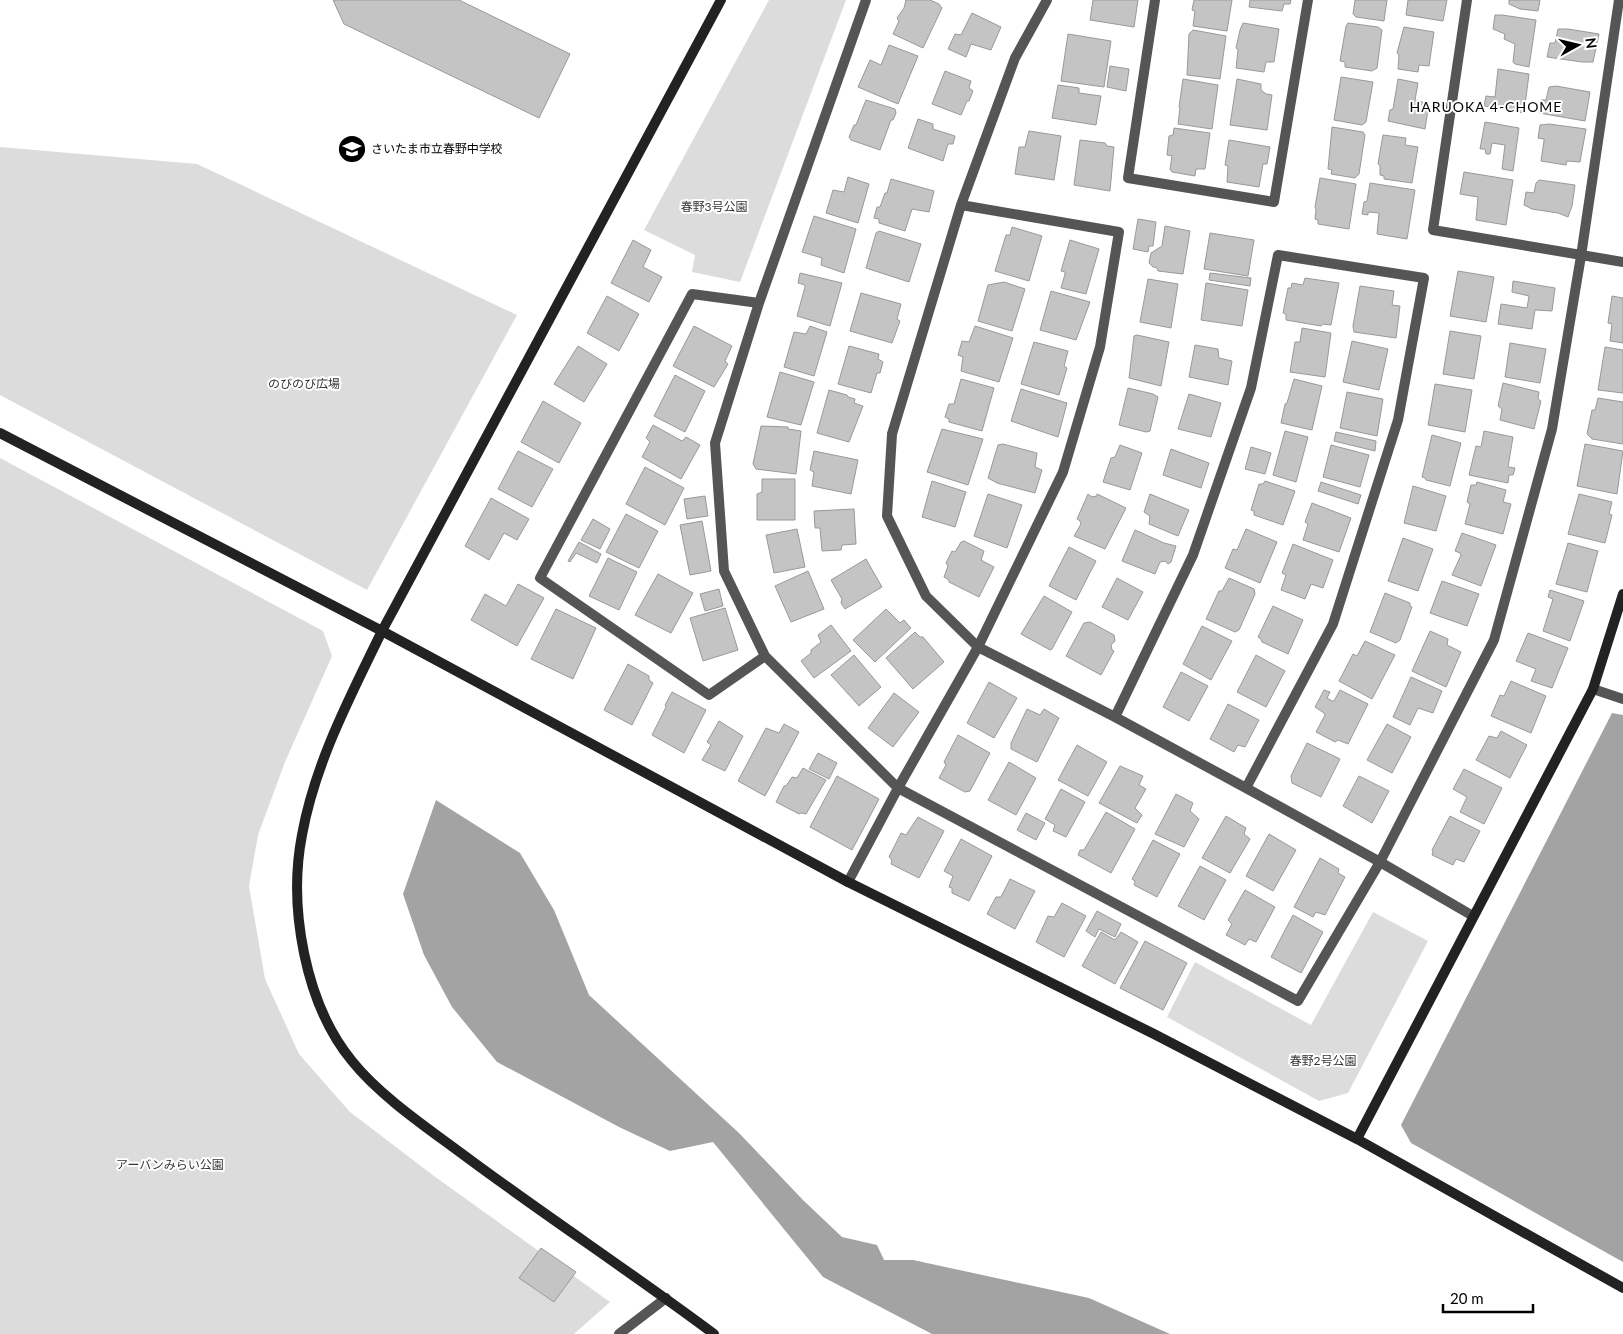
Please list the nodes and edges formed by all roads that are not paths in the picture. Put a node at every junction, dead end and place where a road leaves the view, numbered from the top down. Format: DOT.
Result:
graph roads {
  1 [pos="721,0"];
  2 [pos="866,0"];
  3 [pos="1047,0"];
  4 [pos="1155,0"];
  5 [pos="1308,0"];
  6 [pos="1467,0"];
  7 [pos="1619,0"];
  8 [pos="961,204"];
  9 [pos="1581,256"];
  10 [pos="1623,262"];
  11 [pos="759,303"];
  12 [pos="0,433"];
  13 [pos="1623,594"];
  14 [pos="382,631"];
  15 [pos="978,647"];
  16 [pos="765,656"];
  17 [pos="1593,689"];
  18 [pos="1623,700"];
  19 [pos="1115,717"];
  20 [pos="898,788"];
  21 [pos="1246,788"];
  22 [pos="1380,862"];
  23 [pos="848,882"];
  24 [pos="1473,916"];
  25 [pos="1358,1139"];
  26 [pos="1623,1288"];
  27 [pos="666,1298"];
  28 [pos="619,1334"];
  29 [pos="714,1334"];
  1 -- 14 [label="street"];
  2 -- 11 [label="street"];
  3 -- 8 [label="street"];
  4 -- 5 [label="street"];
  6 -- 9 [label="street"];
  7 -- 9 [label="street"];
  8 -- 15 [label="street"];
  8 -- 15 [label="street"];
  9 -- 10 [label="street"];
  9 -- 22 [label="street"];
  11 -- 16 [label="street"];
  11 -- 16 [label="street"];
  12 -- 14 [label="street"];
  13 -- 17 [label="street"];
  14 -- 23 [label="street"];
  14 -- 27 [label="street"];
  15 -- 19 [label="street"];
  15 -- 20 [label="street"];
  16 -- 20 [label="street"];
  17 -- 18 [label="street"];
  17 -- 24 [label="street"];
  19 -- 21 [label="street"];
  19 -- 21 [label="street"];
  20 -- 22 [label="street"];
  20 -- 23 [label="street"];
  21 -- 22 [label="street"];
  22 -- 24 [label="street"];
  23 -- 25 [label="street"];
  24 -- 25 [label="street"];
  25 -- 26 [label="street"];
  27 -- 28 [label="street"];
  27 -- 29 [label="street"];
}
